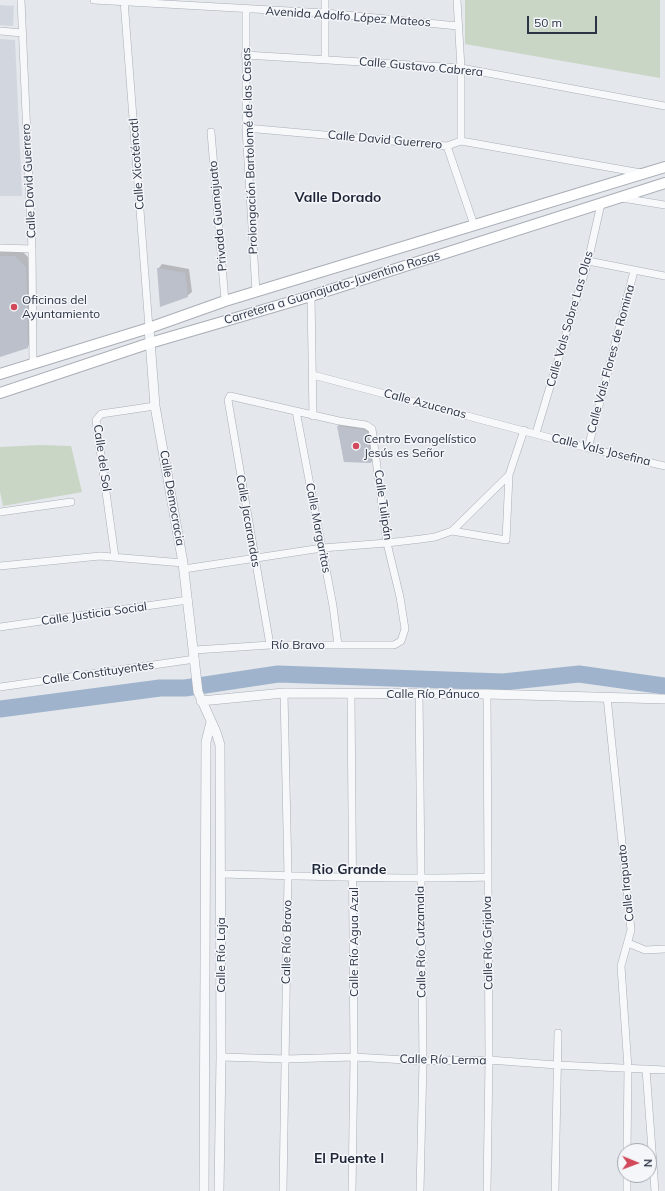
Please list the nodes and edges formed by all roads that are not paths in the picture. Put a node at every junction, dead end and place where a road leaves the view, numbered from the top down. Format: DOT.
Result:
graph roads {
  1 [pos="21,0"];
  2 [pos="94,0"];
  3 [pos="324,0"];
  4 [pos="457,0"];
  5 [pos="124,1"];
  6 [pos="246,10"];
  7 [pos="325,14"];
  8 [pos="458,26"];
  9 [pos="0,30"];
  10 [pos="22,33"];
  11 [pos="245,55"];
  12 [pos="325,59"];
  13 [pos="461,68"];
  14 [pos="665,106"];
  15 [pos="246,128"];
  16 [pos="211,132"];
  17 [pos="461,141"];
  18 [pos="447,146"];
  19 [pos="665,167"];
  20 [pos="641,173"];
  21 [pos="665,183"];
  22 [pos="622,198"];
  23 [pos="601,204"];
  24 [pos="665,205"];
  25 [pos="474,225"];
  26 [pos="429,239"];
  27 [pos="0,248"];
  28 [pos="32,249"];
  29 [pos="434,257"];
  30 [pos="588,261"];
  31 [pos="634,271"];
  32 [pos="665,276"];
  33 [pos="256,292"];
  34 [pos="311,296"];
  35 [pos="225,301"];
  36 [pos="149,328"];
  37 [pos="150,343"];
  38 [pos="33,363"];
  39 [pos="0,374"];
  40 [pos="313,375"];
  41 [pos="0,393"];
  42 [pos="155,406"];
  43 [pos="296,411"];
  44 [pos="313,416"];
  45 [pos="524,430"];
  46 [pos="536,433"];
  47 [pos="588,448"];
  48 [pos="665,466"];
  49 [pos="510,476"];
  50 [pos="71,502"];
  51 [pos="0,512"];
  52 [pos="452,530"];
  53 [pos="388,544"];
  54 [pos="322,548"];
  55 [pos="115,557"];
  56 [pos="255,557"];
  57 [pos="0,566"];
  58 [pos="183,566"];
  59 [pos="188,600"];
  60 [pos="0,627"];
  61 [pos="402,641"];
  62 [pos="270,645"];
  63 [pos="338,645"];
  64 [pos="195,655"];
  65 [pos="0,687"];
  66 [pos="284,693"];
  67 [pos="419,693"];
  68 [pos="351,694"];
  69 [pos="487,694"];
  70 [pos="200,697"];
  71 [pos="608,697"];
  72 [pos="665,699"];
  73 [pos="211,722"];
  74 [pos="221,874"];
  75 [pos="288,875"];
  76 [pos="353,876"];
  77 [pos="488,877"];
  78 [pos="420,879"];
  79 [pos="628,943"];
  80 [pos="665,949"];
  81 [pos="558,1034"];
  82 [pos="221,1057"];
  83 [pos="354,1058"];
  84 [pos="286,1059"];
  85 [pos="490,1060"];
  86 [pos="423,1061"];
  87 [pos="557,1065"];
  88 [pos="628,1068"];
  89 [pos="646,1069"];
  90 [pos="665,1070"];
  91 [pos="627,1143"];
  92 [pos="204,1191"];
  93 [pos="219,1191"];
  94 [pos="283,1191"];
  95 [pos="352,1191"];
  96 [pos="420,1191"];
  97 [pos="487,1191"];
  98 [pos="555,1191"];
  99 [pos="655,1191"];
  1 -- 10 [label="street, Calle David Guerrero"];
  2 -- 5 [label="street, Avenida Adolfo López Mateos"];
  3 -- 7 [label="street"];
  4 -- 8 [label="street"];
  5 -- 6 [label="street, Avenida Adolfo López Mateos"];
  5 -- 36 [label="street, Calle Xicoténcatl"];
  6 -- 7 [label="street, Avenida Adolfo López Mateos"];
  6 -- 11 [label="street, Prolongación Bartolomé de las Casas"];
  7 -- 8 [label="street, Avenida Adolfo López Mateos"];
  7 -- 12 [label="street"];
  8 -- 13 [label="street"];
  9 -- 10 [label="street"];
  10 -- 28 [label="street, Calle David Guerrero"];
  11 -- 12 [label="street, Calle Gustavo Cabrera"];
  11 -- 15 [label="street, Prolongación Bartolomé de las Casas"];
  12 -- 13 [label="street, Calle Gustavo Cabrera"];
  13 -- 14 [label="street, Calle Gustavo Cabrera"];
  13 -- 17 [label="street"];
  15 -- 18 [label="street, Calle David Guerrero"];
  15 -- 33 [label="street, Prolongación Bartolomé de las Casas"];
  16 -- 35 [label="street, Privada Guanajuato"];
  17 -- 18 [label="street, Calle David Guerrero"];
  17 -- 20 [label="street, Calle David Guerrero"];
  18 -- 25 [label="street"];
  19 -- 20 [label="main road, Carretera a Guanajuato-Juventino Rosas"];
  20 -- 25 [label="main road, Carretera a Guanajuato-Juventino Rosas"];
  21 -- 22 [label="main road, Carretera a Guanajuato-Juventino Rosas"];
  22 -- 23 [label="main road, Carretera a Guanajuato-Juventino Rosas"];
  22 -- 24 [label="street"];
  23 -- 29 [label="main road, Carretera a Guanajuato-Juventino Rosas"];
  23 -- 30 [label="street, Calle Vals Sobre Las Olas"];
  25 -- 26 [label="main road, Carretera a Guanajuato-Juventino Rosas"];
  26 -- 29 [label="main road"];
  26 -- 33 [label="main road, Carretera a Guanajuato-Juventino Rosas"];
  27 -- 28 [label="street"];
  28 -- 38 [label="street, Calle David Guerrero"];
  29 -- 34 [label="main road, Carretera a Guanajuato-Juventino Rosas"];
  30 -- 31 [label="street"];
  30 -- 46 [label="street, Calle Vals Sobre Las Olas"];
  31 -- 32 [label="street"];
  31 -- 47 [label="street, Calle Vals Flores de Romina"];
  33 -- 35 [label="main road, Carretera a Guanajuato-Juventino Rosas"];
  34 -- 37 [label="main road, Carretera a Guanajuato-Juventino Rosas"];
  34 -- 40 [label="street"];
  35 -- 36 [label="main road, Carretera a Guanajuato-Juventino Rosas"];
  36 -- 37 [label="street, Calle Democracia"];
  36 -- 38 [label="main road, Carretera a Guanajuato-Juventino Rosas"];
  37 -- 41 [label="main road, Carretera a Guanajuato-Juventino Rosas"];
  37 -- 42 [label="street, Calle Democracia"];
  38 -- 39 [label="main road, Carretera a Guanajuato-Juventino Rosas"];
  40 -- 44 [label="street"];
  40 -- 45 [label="street, Calle Azucenas"];
  42 -- 55 [label="street, Calle del Sol"];
  42 -- 58 [label="street, Calle Democracia"];
  43 -- 44 [label="street"];
  43 -- 54 [label="street, Calle Margaritas"];
  43 -- 56 [label="street, Calle Jacarandas"];
  44 -- 53 [label="street, Calle Tulipán"];
  45 -- 46 [label="street, Calle Azucenas"];
  45 -- 49 [label="street"];
  46 -- 47 [label="street, Calle Vals Josefina"];
  47 -- 48 [label="street, Calle Vals Josefina"];
  49 -- 52 [label="street"];
  49 -- 52 [label="street"];
  50 -- 51 [label="street"];
  52 -- 53 [label="street"];
  53 -- 54 [label="street"];
  53 -- 61 [label="street, Calle Tulipán"];
  54 -- 56 [label="street"];
  54 -- 63 [label="street, Calle Margaritas"];
  55 -- 57 [label="street"];
  55 -- 58 [label="street"];
  56 -- 58 [label="street"];
  56 -- 62 [label="street, Calle Jacarandas"];
  58 -- 59 [label="street, Calle Democracia"];
  59 -- 60 [label="street, Calle Justicia Social"];
  59 -- 64 [label="street, Calle Democracia"];
  61 -- 63 [label="street, Río Bravo"];
  62 -- 63 [label="street, Río Bravo"];
  62 -- 64 [label="street, Río Bravo"];
  64 -- 65 [label="street, Calle Constituyentes"];
  64 -- 70 [label="street, Calle Democracia"];
  66 -- 68 [label="street, Calle Río Pánuco"];
  66 -- 70 [label="street, Calle Río Pánuco"];
  66 -- 75 [label="street, Calle Río Bravo"];
  67 -- 68 [label="street, Calle Río Pánuco"];
  67 -- 69 [label="street, Calle Río Pánuco"];
  67 -- 78 [label="street, Calle Río Cutzamala"];
  68 -- 76 [label="street, Calle Río Agua Azul"];
  69 -- 71 [label="street, Calle Río Pánuco"];
  69 -- 77 [label="street, Calle Río Grijalva"];
  70 -- 73 [label="street, Calle Río Laja"];
  71 -- 72 [label="street, Calle Río Pánuco"];
  71 -- 79 [label="street, Calle Irapuato"];
  73 -- 74 [label="street, Calle Río Laja"];
  73 -- 92 [label="street, Calle Río Laja"];
  74 -- 75 [label="street"];
  74 -- 82 [label="street, Calle Río Laja"];
  75 -- 76 [label="street"];
  75 -- 84 [label="street, Calle Río Bravo"];
  76 -- 78 [label="street"];
  76 -- 83 [label="street, Calle Río Agua Azul"];
  77 -- 78 [label="street"];
  77 -- 85 [label="street, Calle Río Grijalva"];
  78 -- 86 [label="street, Calle Río Cutzamala"];
  79 -- 80 [label="street"];
  79 -- 88 [label="street, Calle Irapuato"];
  81 -- 87 [label="street"];
  82 -- 84 [label="street, Calle Río Lerma"];
  82 -- 93 [label="street, Calle Río Laja"];
  83 -- 84 [label="street, Calle Río Lerma"];
  83 -- 86 [label="street, Calle Río Lerma"];
  83 -- 95 [label="street, Calle Río Agua Azul"];
  84 -- 94 [label="street, Calle Río Bravo"];
  85 -- 86 [label="street, Calle Río Lerma"];
  85 -- 87 [label="street, Calle Río Lerma"];
  85 -- 97 [label="street, Calle Río Grijalva"];
  86 -- 96 [label="street, Calle Río Cutzamala"];
  87 -- 88 [label="street, Calle Río Lerma"];
  87 -- 98 [label="street"];
  88 -- 89 [label="street, Calle Río Lerma"];
  88 -- 91 [label="street, Calle Irapuato"];
  89 -- 90 [label="street, Calle Río Lerma"];
  89 -- 99 [label="street"];
}
